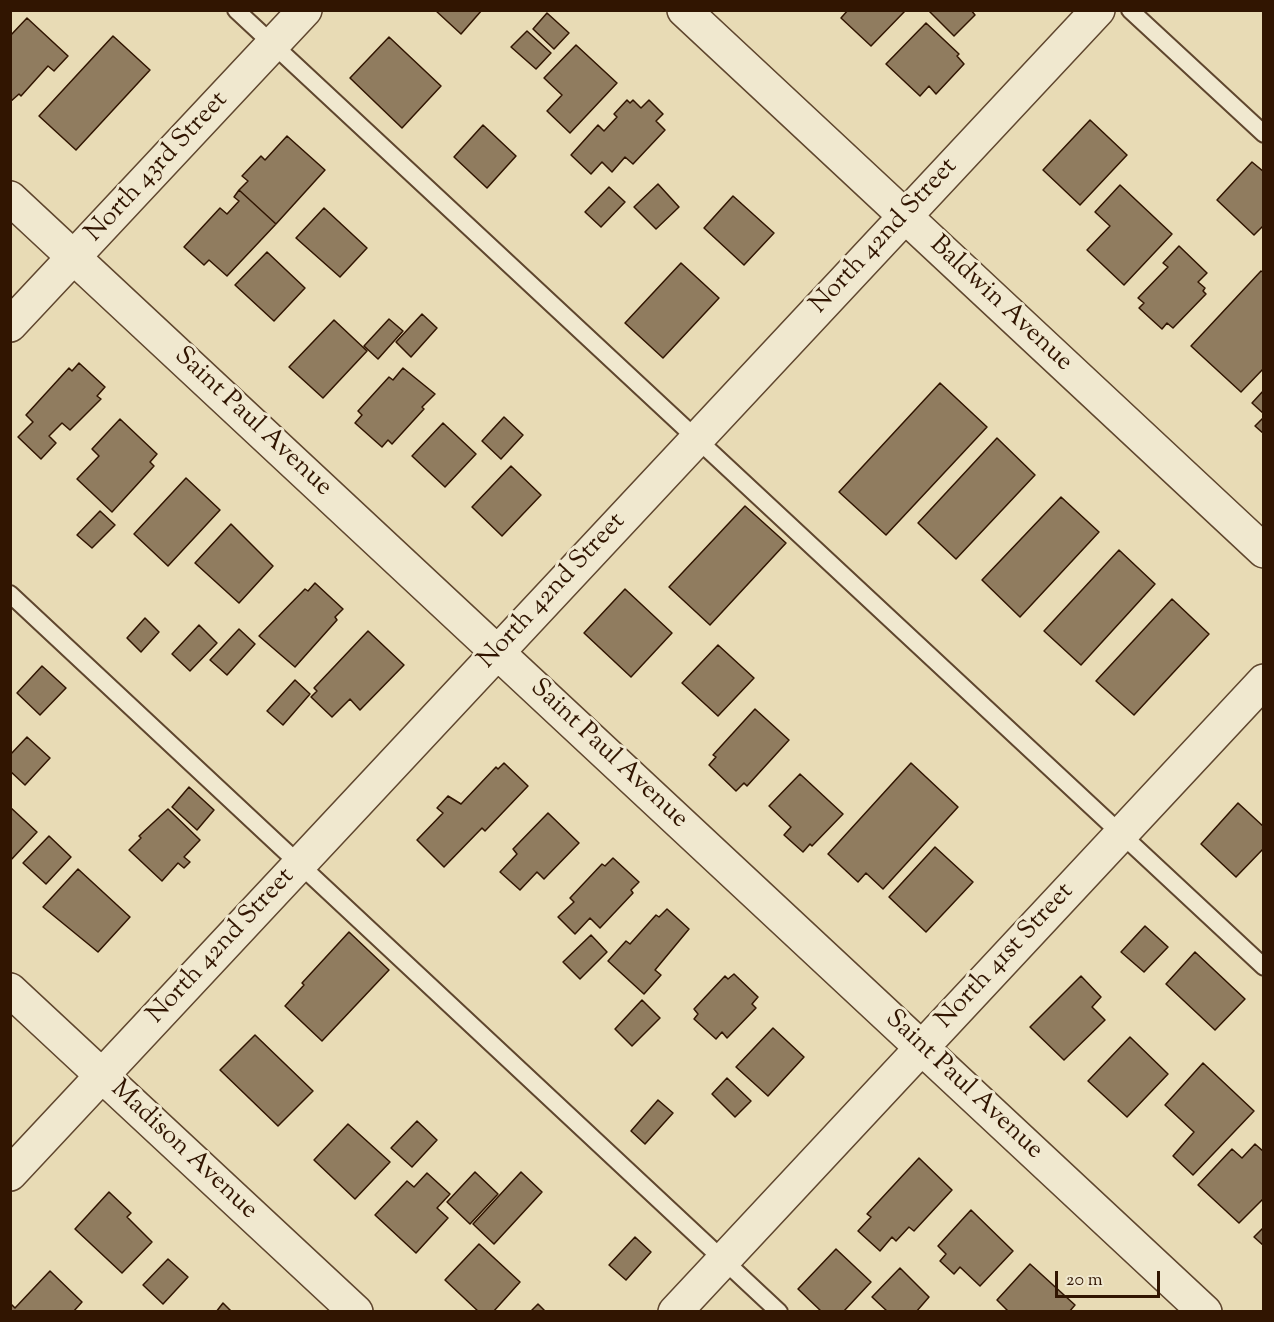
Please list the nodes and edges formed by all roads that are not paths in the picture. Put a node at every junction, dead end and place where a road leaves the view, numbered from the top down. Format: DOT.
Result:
graph roads {
  1 [pos="236,10"];
  2 [pos="305,10"];
  3 [pos="684,10"];
  4 [pos="1098,10"];
  5 [pos="1130,10"];
  6 [pos="273,45"];
  7 [pos="1263,134"];
  8 [pos="10,198"];
  9 [pos="904,216"];
  10 [pos="74,257"];
  11 [pos="10,325"];
  12 [pos="696,439"];
  13 [pos="1263,552"];
  14 [pos="10,594"];
  15 [pos="497,651"];
  16 [pos="1263,681"];
  17 [pos="1122,833"];
  18 [pos="300,864"];
  19 [pos="1263,967"];
  20 [pos="10,990"];
  21 [pos="922,1048"];
  22 [pos="102,1075"];
  23 [pos="10,1174"];
  24 [pos="723,1259"];
  25 [pos="356,1311"];
  26 [pos="675,1311"];
  27 [pos="779,1311"];
  28 [pos="1205,1311"];
  1 -- 6 [label="lane"];
  2 -- 6 [label="street, North 43rd Street"];
  3 -- 9 [label="street, Baldwin Avenue"];
  4 -- 9 [label="street, North 42nd Street"];
  5 -- 7 [label="lane"];
  6 -- 10 [label="street, North 43rd Street"];
  6 -- 12 [label="lane"];
  8 -- 10 [label="street, Saint Paul Avenue"];
  9 -- 12 [label="street, North 42nd Street"];
  9 -- 13 [label="street, Baldwin Avenue"];
  10 -- 11 [label="street, North 43rd Street"];
  10 -- 15 [label="street, Saint Paul Avenue"];
  12 -- 15 [label="street, North 42nd Street"];
  12 -- 17 [label="lane"];
  14 -- 18 [label="lane"];
  15 -- 18 [label="street, North 42nd Street"];
  15 -- 21 [label="street, Saint Paul Avenue"];
  16 -- 17 [label="street, North 41st Street"];
  17 -- 19 [label="lane"];
  17 -- 21 [label="street, North 41st Street"];
  18 -- 22 [label="street, North 42nd Street"];
  18 -- 24 [label="lane"];
  20 -- 22 [label="street, Madison Avenue"];
  21 -- 24 [label="street, North 41st Street"];
  21 -- 28 [label="street, Saint Paul Avenue"];
  22 -- 23 [label="street, North 42nd Street"];
  22 -- 25 [label="street, Madison Avenue"];
  24 -- 26 [label="street, North 41st Street"];
  24 -- 27 [label="lane"];
}
